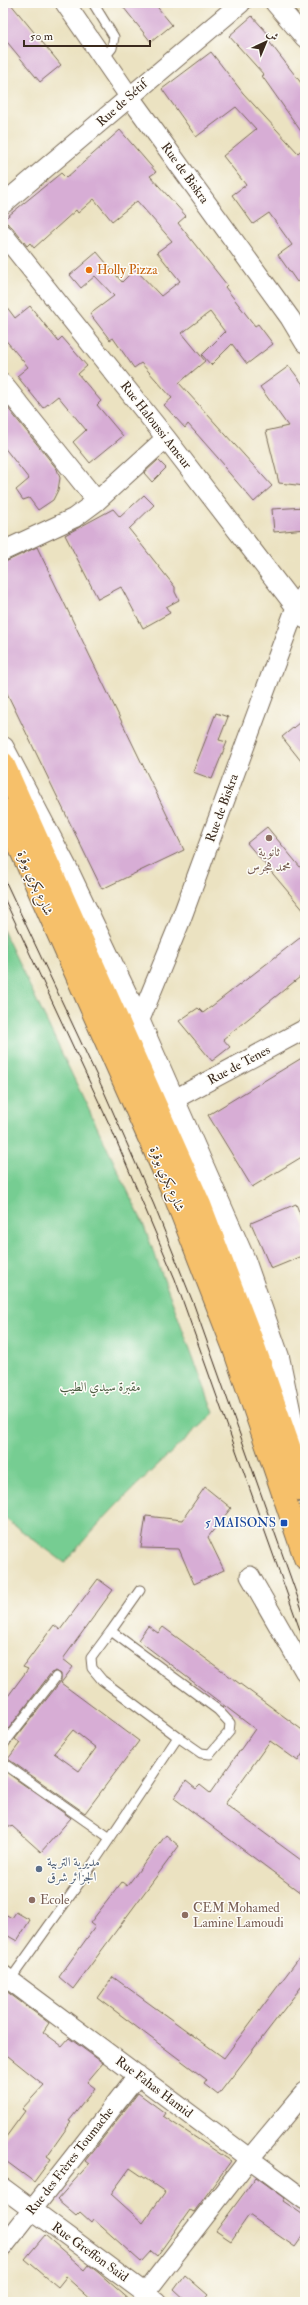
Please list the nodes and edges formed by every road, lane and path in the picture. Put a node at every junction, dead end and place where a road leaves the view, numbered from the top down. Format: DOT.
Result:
graph roads {
  1 [pos="64,3"];
  2 [pos="93,3"];
  3 [pos="241,3"];
  4 [pos="275,3"];
  5 [pos="305,38"];
  6 [pos="104,58"];
  7 [pos="129,96"];
  8 [pos="3,204"];
  9 [pos="3,234"];
  10 [pos="305,343"];
  11 [pos="3,384"];
  12 [pos="166,438"];
  13 [pos="97,501"];
  14 [pos="3,551"];
  15 [pos="302,606"];
  16 [pos="3,748"];
  17 [pos="3,763"];
  18 [pos="3,810"];
  19 [pos="139,1022"];
  20 [pos="305,1029"];
  21 [pos="174,1100"];
  22 [pos="305,1485"];
  23 [pos="305,1492"];
  24 [pos="305,1558"];
  25 [pos="250,1576"];
  26 [pos="140,1590"];
  27 [pos="111,1631"];
  28 [pos="305,1672"];
  29 [pos="56,1677"];
  30 [pos="178,1737"];
  31 [pos="3,1745"];
  32 [pos="3,1764"];
  33 [pos="110,1838"];
  34 [pos="6,1977"];
  35 [pos="138,2075"];
  36 [pos="305,2092"];
  37 [pos="250,2158"];
  38 [pos="3,2188"];
  39 [pos="305,2200"];
  40 [pos="32,2210"];
  41 [pos="3,2247"];
  42 [pos="151,2297"];
  1 -- 6 [label="street, Rue de Biskra"];
  2 -- 6 [label="lane"];
  3 -- 7 [label="street, Rue de Sétif"];
  4 -- 5 [label="street"];
  6 -- 7 [label="street, Rue de Biskra"];
  7 -- 8 [label="street, Rue de Sétif"];
  7 -- 10 [label="street, Rue de Biskra"];
  9 -- 12 [label="street, Rue Haloussi Ameur"];
  11 -- 13 [label="street"];
  12 -- 13 [label="street"];
  12 -- 15 [label="street, Rue Haloussi Ameur"];
  13 -- 14 [label="street"];
  15 -- 19 [label="street, Rue de Biskra"];
  16 -- 19 [label="street"];
  17 -- 23 [label="highway, شارع بكري بوقرة"];
  18 -- 24 [label="highway, شارع بكري بوقرة"];
  19 -- 21 [label="street"];
  20 -- 21 [label="street, Rue de Tenes"];
  21 -- 22 [label="street"];
  25 -- 28 [label="street"];
  26 -- 27 [label="lane"];
  27 -- 30 [label="lane"];
  27 -- 30 [label="lane"];
  29 -- 31 [label="lane"];
  30 -- 33 [label="lane"];
  32 -- 33 [label="lane"];
  33 -- 34 [label="lane"];
  34 -- 35 [label="street, Rue Fahas Hamid"];
  35 -- 37 [label="street, Rue Fahas Hamid"];
  35 -- 40 [label="street, Rue des Frères Toumache"];
  36 -- 37 [label="street"];
  37 -- 39 [label="street, Rue Fahas Hamid"];
  37 -- 42 [label="street"];
  38 -- 40 [label="street, Rue Greffon Saïd"];
  40 -- 41 [label="street, Rue des Frères Toumache"];
  40 -- 42 [label="street, Rue Greffon Saïd"];
}
